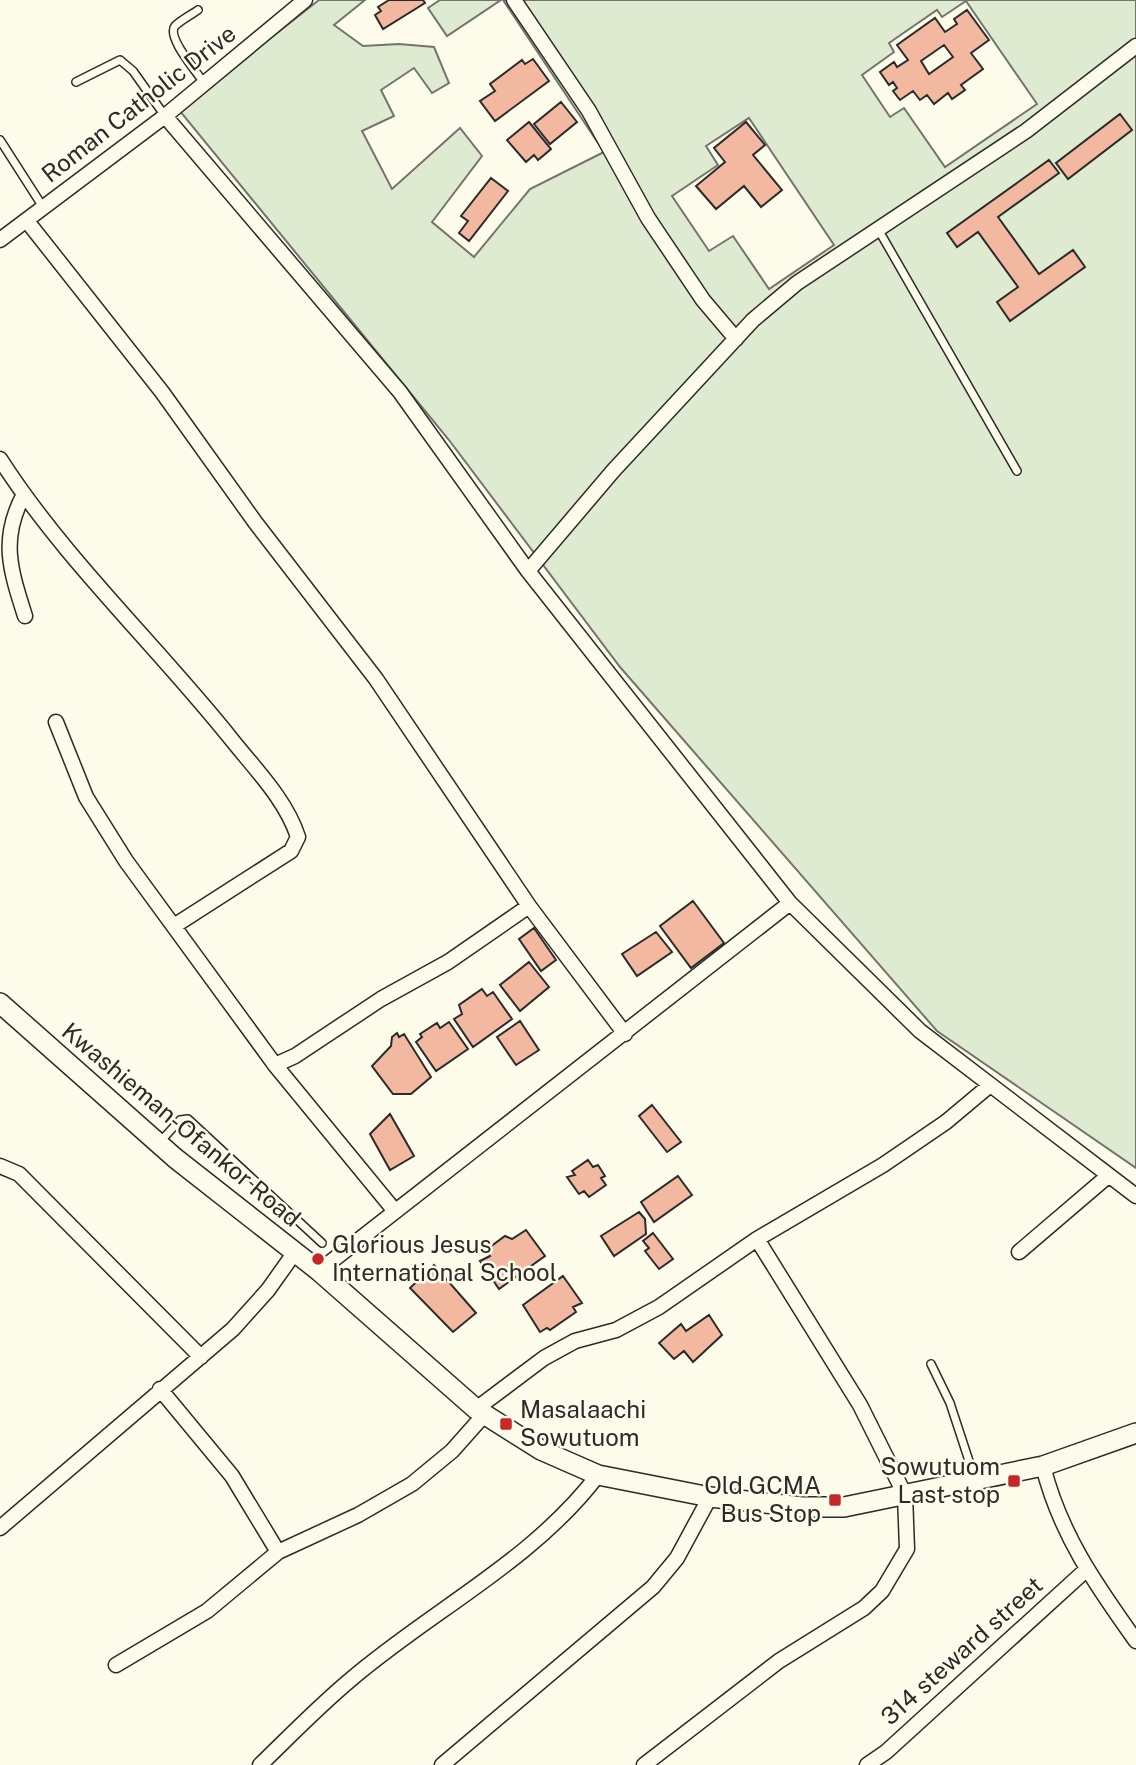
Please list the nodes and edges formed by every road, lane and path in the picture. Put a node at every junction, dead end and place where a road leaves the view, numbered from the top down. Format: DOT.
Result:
graph roads {
  1 [pos="305,0"];
  2 [pos="514,0"];
  3 [pos="198,10"];
  4 [pos="1136,46"];
  5 [pos="76,82"];
  6 [pos="204,83"];
  7 [pos="165,116"];
  8 [pos="0,140"];
  9 [pos="44,208"];
  10 [pos="27,221"];
  11 [pos="877,229"];
  12 [pos="0,240"];
  13 [pos="736,339"];
  14 [pos="0,459"];
  15 [pos="1017,471"];
  16 [pos="24,494"];
  17 [pos="528,571"];
  18 [pos="24,616"];
  19 [pos="56,722"];
  20 [pos="790,903"];
  21 [pos="529,906"];
  22 [pos="174,926"];
  23 [pos="0,1003"];
  24 [pos="625,1034"];
  25 [pos="275,1065"];
  26 [pos="989,1086"];
  27 [pos="159,1143"];
  28 [pos="0,1166"];
  29 [pos="1108,1175"];
  30 [pos="1136,1196"];
  31 [pos="394,1210"];
  32 [pos="757,1239"];
  33 [pos="322,1243"];
  34 [pos="295,1252"];
  35 [pos="1019,1252"];
  36 [pos="319,1271"];
  37 [pos="201,1357"];
  38 [pos="931,1364"];
  39 [pos="160,1389"];
  40 [pos="480,1412"];
  41 [pos="1136,1433"];
  42 [pos="1043,1466"];
  43 [pos="598,1475"];
  44 [pos="963,1484"];
  45 [pos="905,1495"];
  46 [pos="710,1497"];
  47 [pos="0,1528"];
  48 [pos="278,1552"];
  49 [pos="1087,1569"];
  50 [pos="1136,1641"];
  51 [pos="116,1665"];
  52 [pos="260,1765"];
  53 [pos="442,1765"];
  54 [pos="644,1765"];
  55 [pos="867,1765"];
  1 -- 6 [label="street, Roman Catholic Drive"];
  2 -- 13 [label="street"];
  3 -- 6 [label="lane"];
  4 -- 11 [label="street"];
  5 -- 7 [label="lane"];
  6 -- 7 [label="street, Roman Catholic Drive"];
  7 -- 9 [label="street, Roman Catholic Drive"];
  7 -- 17 [label="street"];
  8 -- 9 [label="lane"];
  9 -- 10 [label="street, Roman Catholic Drive"];
  10 -- 12 [label="street, Roman Catholic Drive"];
  10 -- 21 [label="street"];
  11 -- 13 [label="street"];
  11 -- 15 [label="lane"];
  13 -- 17 [label="street"];
  14 -- 16 [label="street"];
  16 -- 18 [label="street"];
  16 -- 22 [label="street"];
  17 -- 20 [label="street"];
  19 -- 22 [label="street"];
  20 -- 24 [label="street"];
  20 -- 26 [label="street"];
  21 -- 24 [label="street"];
  21 -- 25 [label="street"];
  22 -- 25 [label="street"];
  23 -- 27 [label="main road, Kwashieman-Ofankor Road"];
  24 -- 31 [label="street"];
  25 -- 31 [label="street"];
  26 -- 29 [label="street"];
  26 -- 32 [label="street"];
  27 -- 33 [label="lane"];
  27 -- 34 [label="main road, Kwashieman-Ofankor Road"];
  28 -- 37 [label="street"];
  29 -- 30 [label="street"];
  29 -- 35 [label="street"];
  31 -- 36 [label="street"];
  32 -- 40 [label="street"];
  32 -- 45 [label="street"];
  34 -- 36 [label="main road, Kwashieman-Ofankor Road"];
  34 -- 37 [label="street"];
  36 -- 40 [label="main road, Kwashieman-Ofankor Road"];
  37 -- 39 [label="street"];
  38 -- 44 [label="lane"];
  39 -- 47 [label="street"];
  39 -- 48 [label="street"];
  40 -- 43 [label="main road, Kwashieman-Ofankor Road"];
  40 -- 48 [label="street"];
  41 -- 42 [label="main road, Kwashieman-Ofankor Road"];
  42 -- 44 [label="main road, Kwashieman-Ofankor Road"];
  42 -- 49 [label="street"];
  43 -- 46 [label="main road, Kwashieman-Ofankor Road"];
  43 -- 52 [label="street"];
  44 -- 45 [label="main road, Kwashieman-Ofankor Road"];
  45 -- 46 [label="main road, Kwashieman-Ofankor Road"];
  45 -- 54 [label="street"];
  46 -- 53 [label="street"];
  48 -- 51 [label="street"];
  49 -- 50 [label="street"];
  49 -- 55 [label="street, 314 steward street"];
}
